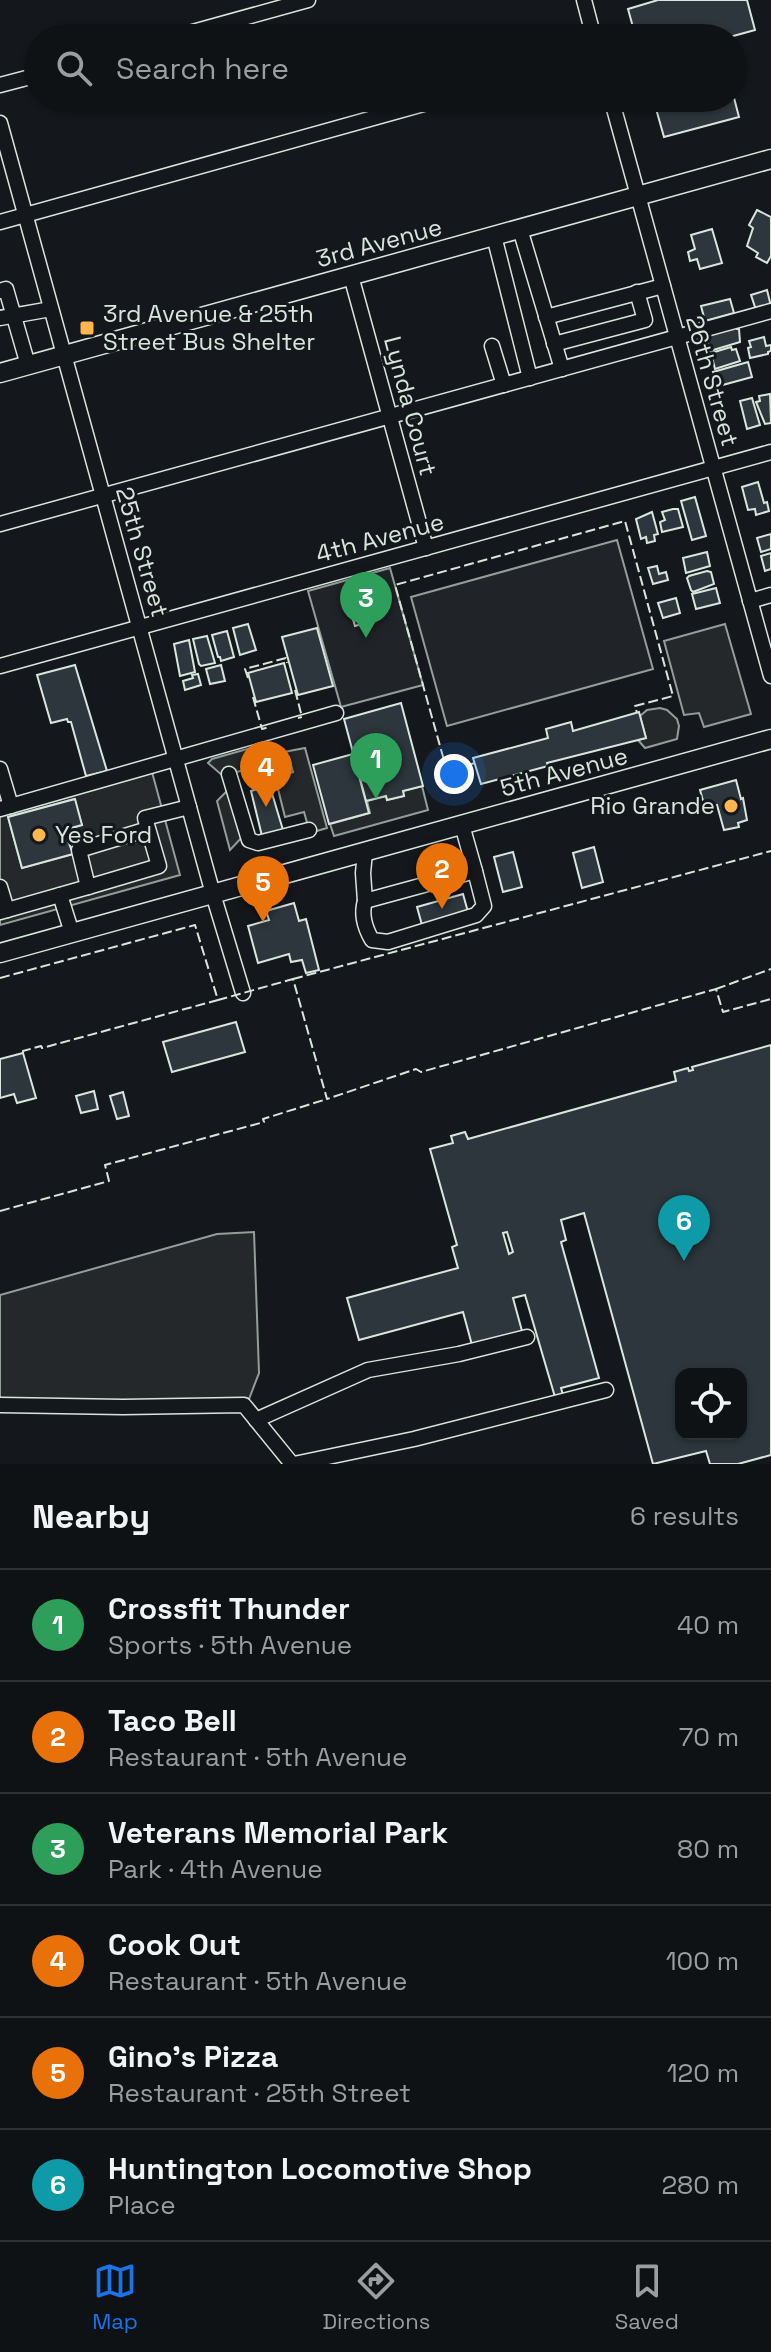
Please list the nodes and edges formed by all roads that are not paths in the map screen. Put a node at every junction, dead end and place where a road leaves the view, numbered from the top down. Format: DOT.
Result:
graph roads {
  1 [pos="308,0"];
  2 [pos="584,0"];
  3 [pos="221,24"];
  4 [pos="590,24"];
  5 [pos="24,79"];
  6 [pos="0,85"];
  7 [pos="395,112"];
  8 [pos="615,112"];
  9 [pos="0,123"];
  10 [pos="771,159"];
  11 [pos="639,196"];
  12 [pos="26,215"];
  13 [pos="0,222"];
  14 [pos="520,229"];
  15 [pos="494,236"];
  16 [pos="351,276"];
  17 [pos="663,286"];
  18 [pos="0,291"];
  19 [pos="637,292"];
  20 [pos="51,309"];
  21 [pos="771,311"];
  22 [pos="7,317"];
  23 [pos="546,317"];
  24 [pos="676,337"];
  25 [pos="554,344"];
  26 [pos="492,346"];
  27 [pos="64,355"];
  28 [pos="28,365"];
  29 [pos="562,369"];
  30 [pos="0,373"];
  31 [pos="530,378"];
  32 [pos="504,385"];
  33 [pos="390,417"];
  34 [pos="771,452"];
  35 [pos="713,469"];
  36 [pos="103,496"];
  37 [pos="0,524"];
  38 [pos="426,548"];
  39 [pos="771,595"];
  40 [pos="750,601"];
  41 [pos="764,622"];
  42 [pos="140,627"];
  43 [pos="0,666"];
  44 [pos="771,676"];
  45 [pos="336,713"];
  46 [pos="771,739"];
  47 [pos="177,759"];
  48 [pos="0,769"];
  49 [pos="229,774"];
  50 [pos="5,807"];
  51 [pos="189,807"];
  52 [pos="462,825"];
  53 [pos="148,829"];
  54 [pos="309,830"];
  55 [pos="365,852"];
  56 [pos="475,871"];
  57 [pos="0,887"];
  58 [pos="88,887"];
  59 [pos="213,894"];
  60 [pos="60,895"];
  61 [pos="365,901"];
  62 [pos="4,911"];
  63 [pos="72,933"];
  64 [pos="0,953"];
  65 [pos="243,993"];
  66 [pos="527,1337"];
  67 [pos="606,1390"];
  68 [pos="0,1405"];
  69 [pos="256,1420"];
  70 [pos="293,1464"];
  1 -- 3 [label="street"];
  2 -- 4 [label="street"];
  5 -- 6 [label="street"];
  7 -- 12 [label="street"];
  8 -- 11 [label="street, 26th Street"];
  9 -- 12 [label="street, 25th Street"];
  10 -- 11 [label="main road, 3rd Avenue"];
  11 -- 14 [label="main road, 3rd Avenue"];
  11 -- 17 [label="street, 26th Street"];
  12 -- 13 [label="street"];
  12 -- 20 [label="street, 25th Street"];
  14 -- 15 [label="main road, 3rd Avenue"];
  14 -- 23 [label="street"];
  15 -- 16 [label="main road, 3rd Avenue"];
  15 -- 31 [label="street"];
  16 -- 27 [label="main road, 3rd Avenue"];
  16 -- 33 [label="street, Lynda Court"];
  17 -- 19 [label="street"];
  17 -- 24 [label="street, 26th Street"];
  18 -- 22 [label="street"];
  19 -- 23 [label="street"];
  19 -- 25 [label="street"];
  20 -- 22 [label="street"];
  20 -- 27 [label="street, 25th Street"];
  21 -- 24 [label="street"];
  22 -- 28 [label="street"];
  23 -- 25 [label="street"];
  24 -- 29 [label="street"];
  24 -- 35 [label="street, 26th Street"];
  25 -- 29 [label="street"];
  26 -- 32 [label="street"];
  27 -- 28 [label="main road, 3rd Avenue"];
  27 -- 36 [label="street, 25th Street"];
  28 -- 30 [label="main road, 3rd Avenue"];
  29 -- 31 [label="street"];
  31 -- 32 [label="street"];
  32 -- 33 [label="street"];
  33 -- 36 [label="street"];
  33 -- 38 [label="street, Lynda Court"];
  34 -- 35 [label="street, 4th Avenue"];
  35 -- 38 [label="street, 4th Avenue"];
  35 -- 40 [label="street, 26th Street"];
  36 -- 37 [label="street"];
  36 -- 42 [label="street, 25th Street"];
  38 -- 42 [label="street, 4th Avenue"];
  39 -- 40 [label="street"];
  40 -- 41 [label="street, 26th Street"];
  41 -- 44 [label="street, 26th Street"];
  42 -- 43 [label="street, 4th Avenue"];
  42 -- 47 [label="street, 25th Street"];
  45 -- 47 [label="street"];
  46 -- 52 [label="main road, 5th Avenue"];
  47 -- 50 [label="street"];
  47 -- 51 [label="street, 25th Street"];
  48 -- 50 [label="street"];
  49 -- 54 [label="street"];
  51 -- 53 [label="street"];
  51 -- 59 [label="street, 25th Street"];
  52 -- 55 [label="main road, 5th Avenue"];
  52 -- 56 [label="street"];
  53 -- 58 [label="street"];
  53 -- 58 [label="street"];
  55 -- 59 [label="main road, 5th Avenue"];
  55 -- 61 [label="street"];
  56 -- 61 [label="street"];
  56 -- 61 [label="street"];
  57 -- 62 [label="street"];
  58 -- 60 [label="street"];
  59 -- 63 [label="main road, 5th Avenue"];
  59 -- 65 [label="street, 25th Street"];
  60 -- 62 [label="street"];
  60 -- 63 [label="street"];
  63 -- 64 [label="main road, 5th Avenue"];
  66 -- 69 [label="street"];
  67 -- 70 [label="street"];
  68 -- 69 [label="street"];
  69 -- 70 [label="street"];
}
